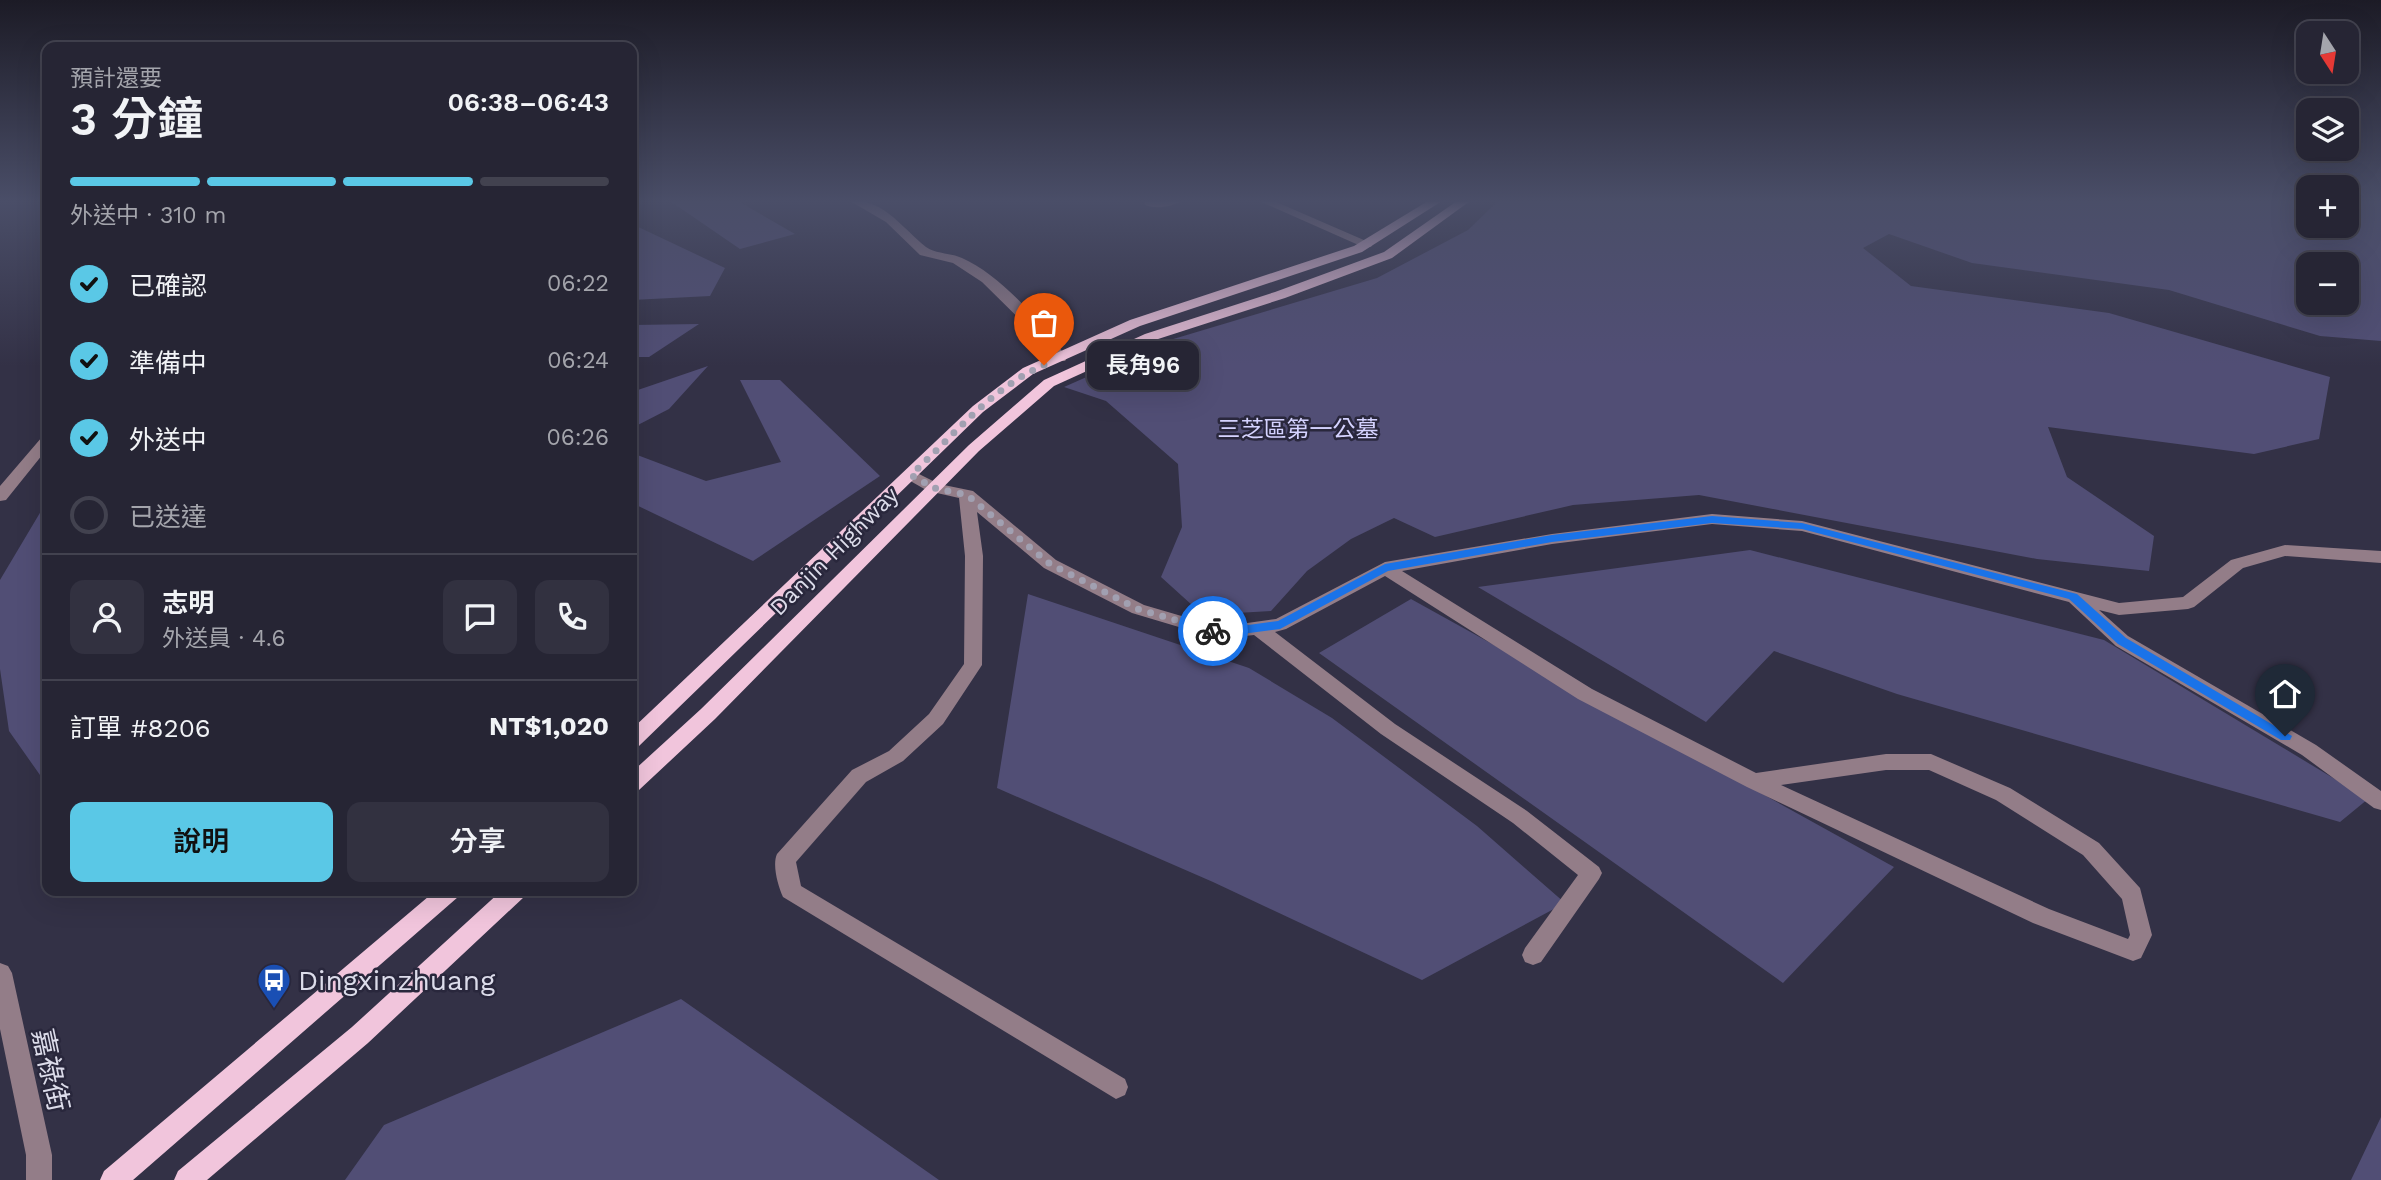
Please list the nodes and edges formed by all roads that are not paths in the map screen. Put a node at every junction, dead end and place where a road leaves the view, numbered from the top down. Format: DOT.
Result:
graph roads {
  1 [pos="941,256"];
  2 [pos="1337,256"];
  3 [pos="1385,256"];
  4 [pos="1298,269"];
  5 [pos="1316,281"];
  6 [pos="1060,358"];
  7 [pos="42,446"];
  8 [pos="911,475"];
  9 [pos="934,488"];
  10 [pos="967,495"];
  11 [pos="0,496"];
  12 [pos="2381,557"];
  13 [pos="1385,568"];
  14 [pos="2073,597"];
  15 [pos="1259,629"];
  16 [pos="637,736"];
  17 [pos="637,779"];
  18 [pos="1754,781"];
  19 [pos="2381,802"];
  20 [pos="444,896"];
  21 [pos="511,896"];
  22 [pos="1533,955"];
  23 [pos="0,973"];
  24 [pos="1116,1087"];
  25 [pos="39,1180"];
  26 [pos="113,1180"];
  27 [pos="187,1180"];
  1 -- 6 [label="street"];
  2 -- 4 [label="main road, Danjin Highway"];
  3 -- 5 [label="main road, Danjin Highway"];
  4 -- 5 [label="main road"];
  4 -- 6 [label="main road, Danjin Highway"];
  5 -- 9 [label="main road, Danjin Highway"];
  6 -- 8 [label="main road, Danjin Highway"];
  7 -- 11 [label="street"];
  8 -- 9 [label="street"];
  8 -- 16 [label="main road, Danjin Highway"];
  9 -- 10 [label="street"];
  9 -- 17 [label="main road, Danjin Highway"];
  10 -- 15 [label="street"];
  10 -- 24 [label="street"];
  12 -- 14 [label="street"];
  13 -- 14 [label="street"];
  13 -- 15 [label="street"];
  13 -- 18 [label="street"];
  14 -- 19 [label="street"];
  15 -- 22 [label="street"];
  18 -- 18 [label="street"];
  20 -- 26 [label="main road"];
  21 -- 27 [label="main road"];
  23 -- 25 [label="street, 嘉祿街"];
}
